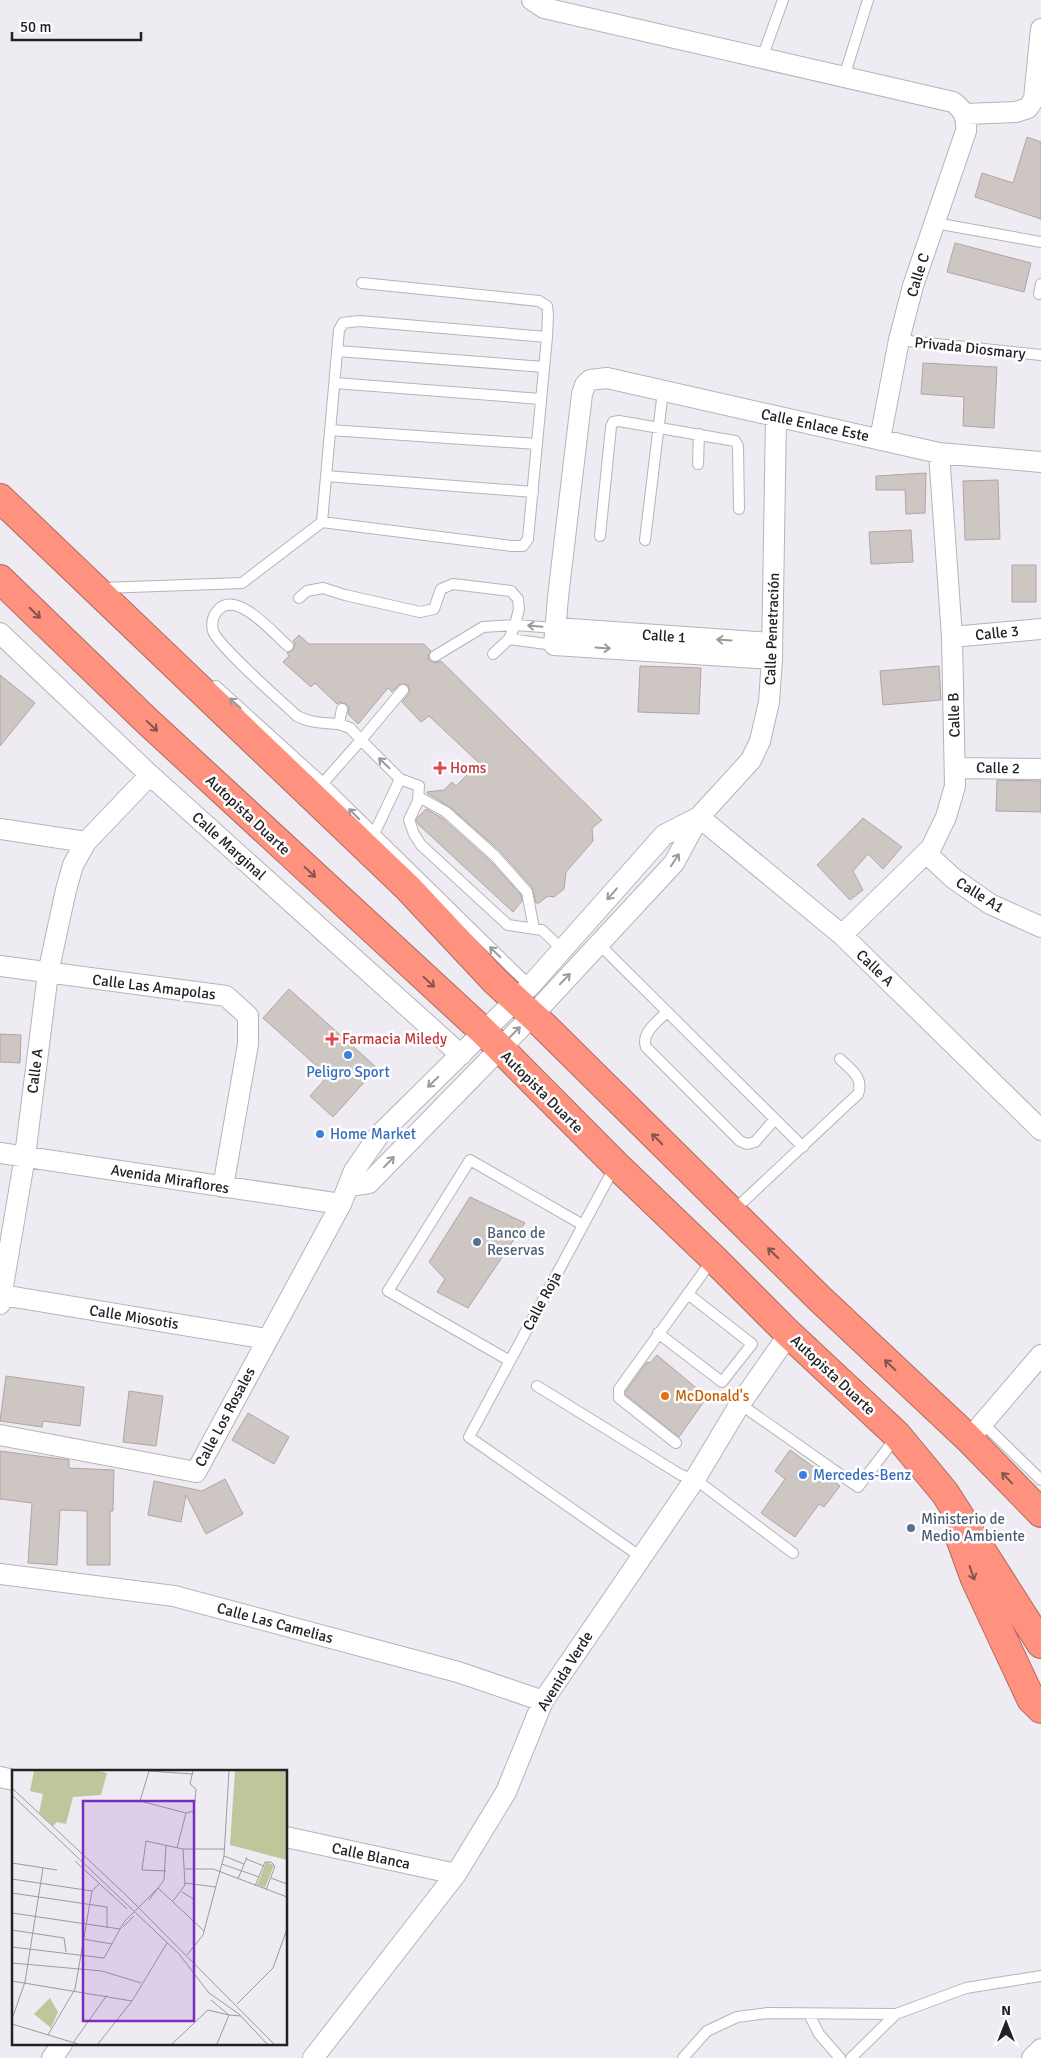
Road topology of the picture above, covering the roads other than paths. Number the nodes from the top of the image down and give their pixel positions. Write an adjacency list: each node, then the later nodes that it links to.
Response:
1 (532, 0): 5 (street)
2 (783, 0): 5 (lane)
3 (868, 0): 7 (lane)
4 (1041, 29): 6 (street)
5 (762, 58): 7 (street)
6 (1039, 73): 8 (street)
7 (844, 77): 8 (street)
8 (965, 114): 9 (street, Calle C)
9 (934, 223): 10 (lane); 13 (street, Calle C)
10 (1041, 242)
11 (362, 283): 12 (lane)
12 (547, 337): 14 (lane); 16 (lane)
13 (899, 340): 15 (lane, Privada Diosmary); 24 (street, Calle C)
14 (338, 351): 16 (lane); 17 (lane)
15 (1041, 355)
16 (544, 367): 19 (lane)
17 (335, 383): 19 (lane); 22 (lane)
18 (663, 391): 20 (street, Calle Enlace Este); 21 (lane); 42 (street, Calle Enlace Este)
19 (541, 399): 25 (lane)
20 (776, 417): 24 (street, Calle Enlace Este); 46 (street, Calle Penetración)
21 (659, 426): 23 (lane); 34 (lane); 35 (lane)
22 (330, 430): 25 (lane); 29 (lane)
23 (699, 434): 28 (lane); 32 (lane)
24 (880, 439): 26 (street, Calle Enlace Este)
25 (537, 444): 30 (lane)
26 (939, 453): 27 (street, Calle Enlace Este); 43 (street, Calle B)
27 (1041, 462)
28 (698, 464)
29 (326, 476): 30 (lane); 33 (lane)
30 (533, 492): 33 (lane)
31 (0, 498): 37 (highway)
32 (739, 509)
33 (322, 522): 37 (lane)
34 (600, 536)
35 (645, 540)
36 (0, 579): 74 (highway, Autopista Duarte, one-way to 74)
37 (96, 588): 72 (highway)
38 (299, 598): 39 (lane)
39 (515, 625): 42 (lane, one-way to 39); 44 (lane); 48 (lane)
40 (1041, 629): 43 (street, Calle 3)
41 (0, 634): 56 (street, Calle Marginal)
42 (555, 636): 44 (lane); 46 (street, Calle 1)
43 (952, 637): 54 (street, Calle B)
44 (509, 639): 47 (lane)
45 (288, 646): 52 (lane)
46 (772, 651): 60 (street, Calle Penetración)
47 (493, 654)
48 (436, 656)
49 (207, 678): 58 (lane, one-way to 49)
50 (403, 690): 53 (lane)
51 (342, 709): 52 (lane)
52 (339, 724): 53 (lane)
53 (361, 740): 57 (lane, one-way to 53); 58 (lane)
54 (956, 768): 55 (street, Calle 2); 64 (street, Calle B)
55 (1041, 769)
56 (150, 776): 63 (street, Calle A); 75 (street, Calle Marginal)
57 (400, 779): 59 (lane); 62 (lane)
58 (323, 783): 62 (lane, one-way to 58)
59 (419, 797): 66 (lane); 66 (lane)
60 (700, 817): 67 (street, Calle A); 68 (street, Calle Penetración, one-way to 60); 69 (street, Calle Penetración, one-way to 69)
61 (0, 829): 63 (street)
62 (374, 834): 72 (lane, one-way to 62)
63 (86, 842): 71 (street, Calle A)
64 (926, 853): 65 (street, Calle A1); 67 (street, Calle B)
65 (1041, 927)
66 (534, 929): 69 (lane)
67 (842, 935): 78 (street, Calle A)
68 (599, 944): 72 (street, Calle Penetración, one-way to 68); 73 (lane)
69 (562, 948): 72 (street, Calle Penetración)
70 (0, 966): 71 (street, Calle Las Amapolas)
71 (48, 973): 81 (street, Calle A); 84 (street, Calle Las Amapolas)
72 (526, 1001): 74 (street); 86 (highway, one-way to 72)
73 (666, 1013): 77 (lane); 77 (lane)
74 (491, 1040): 75 (street, Calle Los Rosales); 82 (highway, Autopista Duarte); 83 (street, one-way to 74)
75 (461, 1055): 83 (street, Calle Los Rosales, one-way to 83)
76 (840, 1059): 79 (lane)
77 (775, 1119): 79 (lane)
78 (1041, 1130)
79 (803, 1147): 86 (lane)
80 (0, 1152): 81 (street, Avenida Miraflores)
81 (25, 1156): 84 (street, Avenida Miraflores); 90 (street, Calle A)
82 (616, 1166): 87 (lane, Calle Roja); 88 (highway, Autopista Duarte)
83 (349, 1186): 85 (street, Calle Los Rosales)
84 (223, 1187): 85 (street, Avenida Miraflores)
85 (341, 1204): 93 (street, Calle Los Rosales)
86 (731, 1212): 98 (highway, one-way to 86)
87 (584, 1225): 95 (lane, Calle Roja); 95 (lane)
88 (713, 1258): 89 (lane); 92 (highway, Autopista Duarte)
89 (688, 1294): 91 (lane); 91 (lane)
90 (1, 1300): 93 (street, Calle Miosotis)
91 (658, 1333): 101 (lane)
92 (789, 1334): 97 (street, Avenida Verde); 100 (highway, Autopista Duarte)
93 (267, 1338): 99 (street, Calle Los Rosales)
94 (1041, 1355): 98 (street)
95 (510, 1361): 107 (lane, Calle Roja)
96 (537, 1386): 102 (lane)
97 (740, 1404): 100 (lane); 102 (street, Avenida Verde)
98 (976, 1431): 103 (lane); 105 (highway, one-way to 98)
99 (0, 1435)
100 (898, 1436): 104 (highway, Autopista Duarte)
101 (676, 1443)
102 (695, 1478): 106 (lane); 107 (street, Avenida Verde)
103 (1041, 1480)
104 (945, 1493): 109 (highway, Autopista Duarte); 111 (highway, one-way to 111)
105 (1041, 1513)
106 (793, 1553)
107 (641, 1557): 110 (street, Avenida Verde)
108 (0, 1574): 110 (street, Calle Las Camelias)
109 (1041, 1644)
110 (543, 1702): 113 (street, Avenida Verde)
111 (1041, 1709)
112 (288, 1837): 113 (street, Calle Blanca)
113 (456, 1874): 120 (street, Avenida Verde)
114 (1041, 1976): 116 (lane)
115 (809, 2014): 116 (lane); 121 (lane); 122 (lane)
116 (896, 2014): 123 (lane)
117 (61, 2046): 119 (street)
118 (1041, 2049): 124 (street)
119 (52, 2058)
120 (313, 2058)
121 (682, 2058)
122 (840, 2058)
123 (851, 2058)
124 (1032, 2058)

